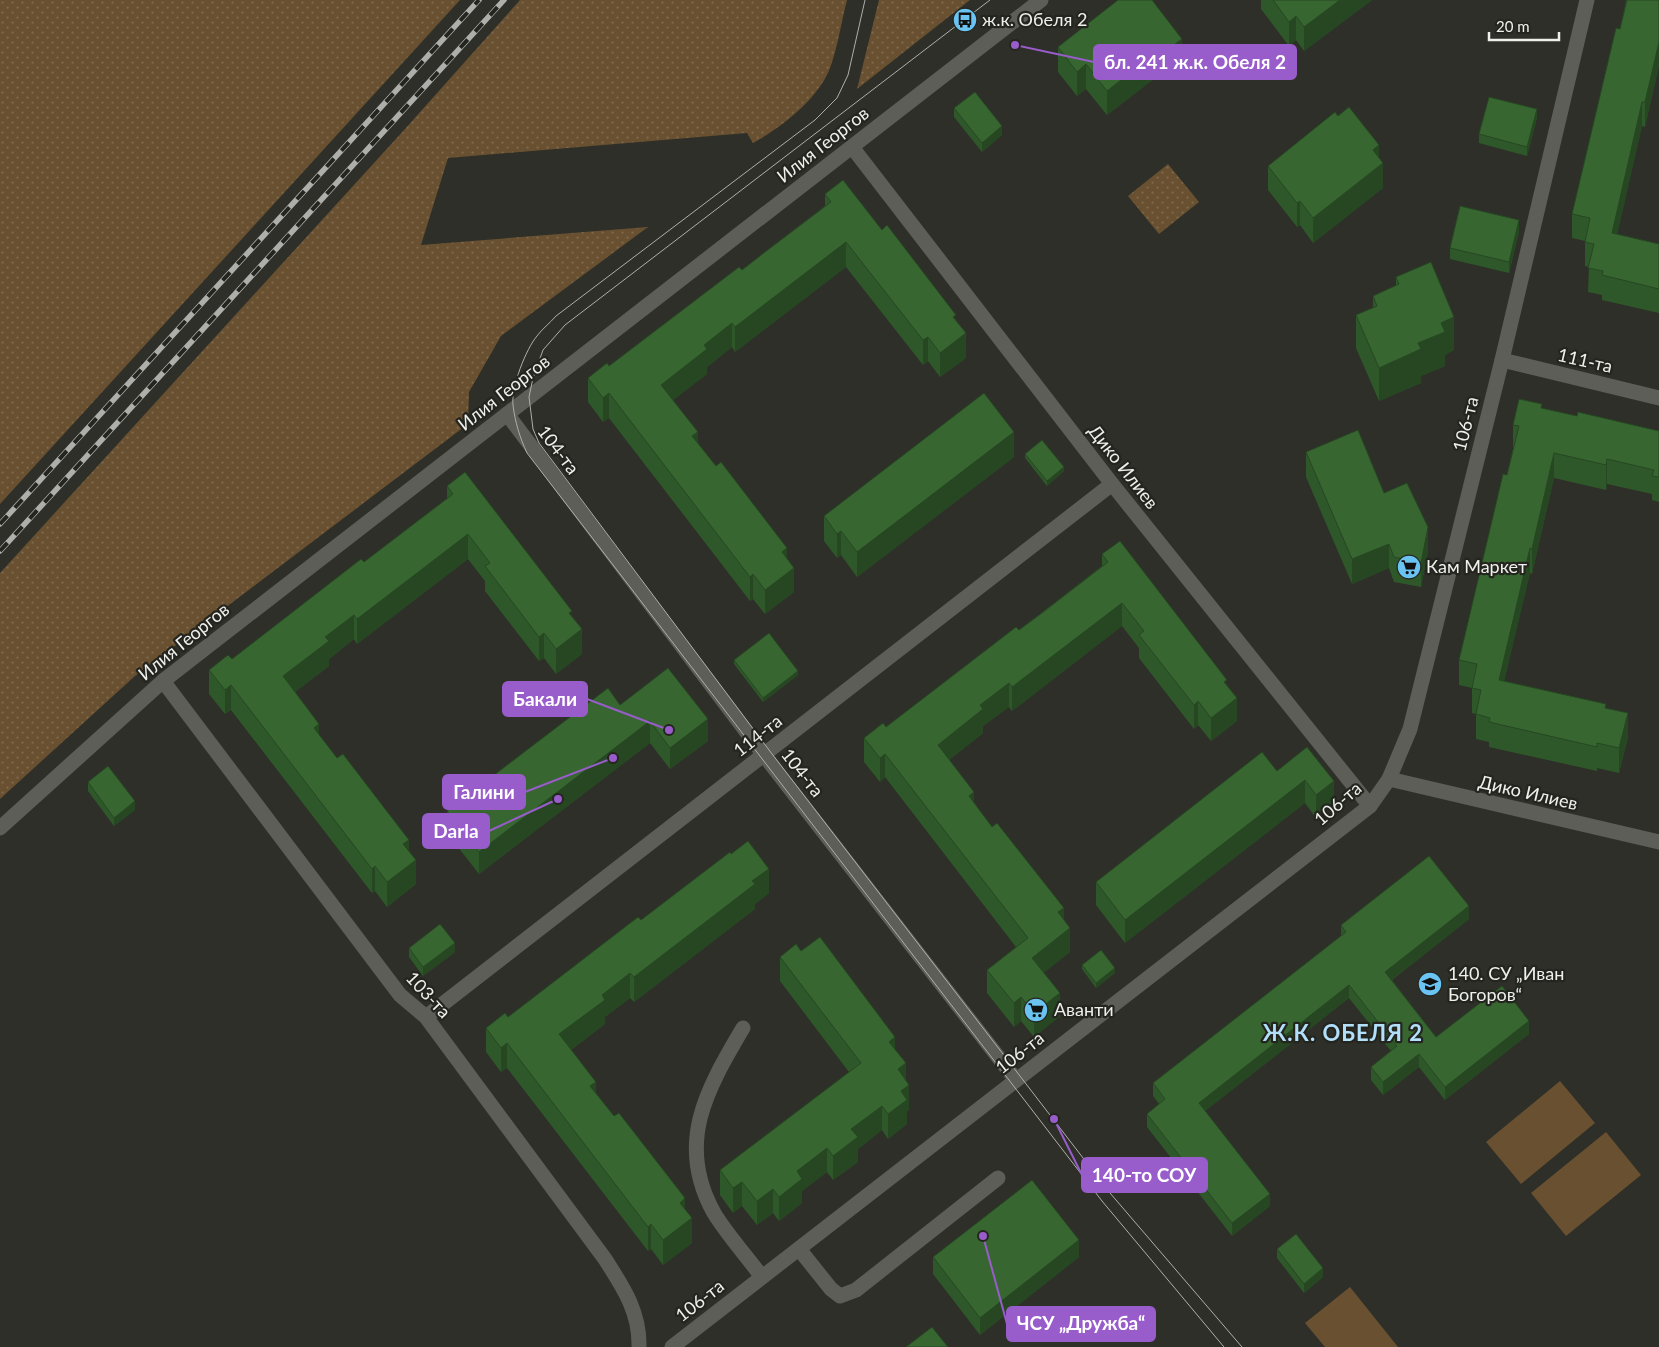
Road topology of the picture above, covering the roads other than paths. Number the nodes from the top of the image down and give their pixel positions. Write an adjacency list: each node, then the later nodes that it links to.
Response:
1 (1040, 0): 3 (street, Илия Георгов)
2 (1587, 0): 4 (street, 106-та)
3 (852, 147): 6 (street, Илия Георгов); 7 (street, Дико Илиев)
4 (1502, 360): 5 (street, 111-та); 10 (street, 106-та)
5 (1659, 398)
6 (507, 414): 8 (street, Илия Георгов); 9 (street, 104-та)
7 (1112, 484): 9 (street, 114-та); 11 (street, Дико Илиев)
8 (163, 681): 12 (street, Илия Георгов); 14 (street, 103-та)
9 (764, 754): 14 (street, 114-та); 16 (street, 104-та)
10 (1389, 779): 11 (street, 106-та); 13 (street, Дико Илиев)
11 (1370, 806): 16 (street, 106-та)
12 (0, 828)
13 (1659, 842)
14 (426, 1017): 20 (street, 103-та)
15 (743, 1028): 19 (street)
16 (1016, 1080): 18 (street, 106-та)
17 (998, 1178): 18 (street)
18 (799, 1249): 19 (street, 106-та)
19 (762, 1277): 21 (street, 106-та)
20 (639, 1347)
21 (672, 1347)

